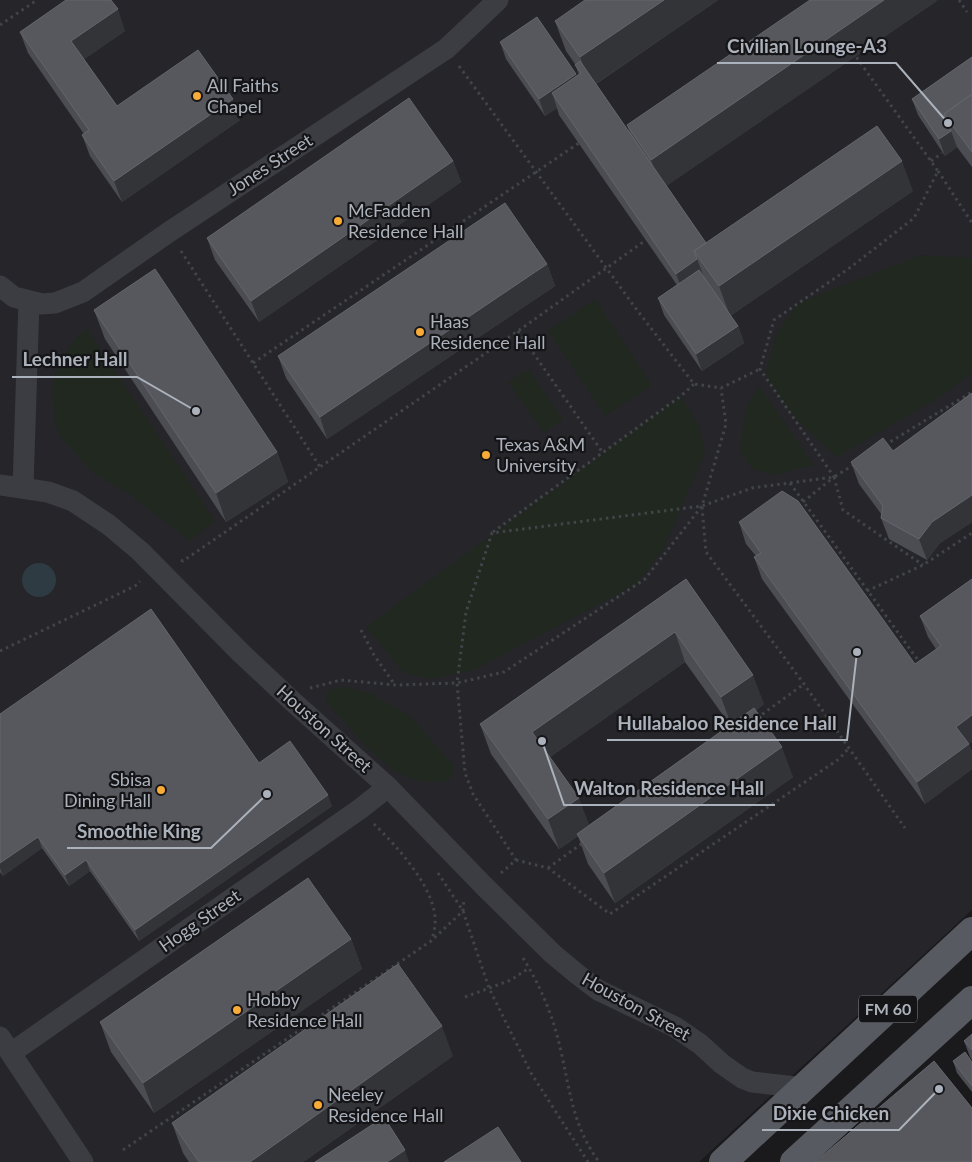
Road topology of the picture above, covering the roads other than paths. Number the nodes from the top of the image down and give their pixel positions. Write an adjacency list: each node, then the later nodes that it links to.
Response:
1 (498, 0): 3 (street, Jones Street)
2 (0, 286): 3 (street)
3 (29, 301): 5 (street)
4 (0, 485): 5 (street, Houston Street)
5 (23, 487): 6 (street, Houston Street)
6 (388, 787): 9 (street, Hogg Street); 10 (street, Houston Street)
7 (972, 931): 10 (main road, FM 60)
8 (972, 1000): 13 (main road, FM 60)
9 (6, 1045): 11 (street)
10 (804, 1088): 12 (main road, FM 60)
11 (84, 1162)
12 (723, 1162)
13 (794, 1162)

